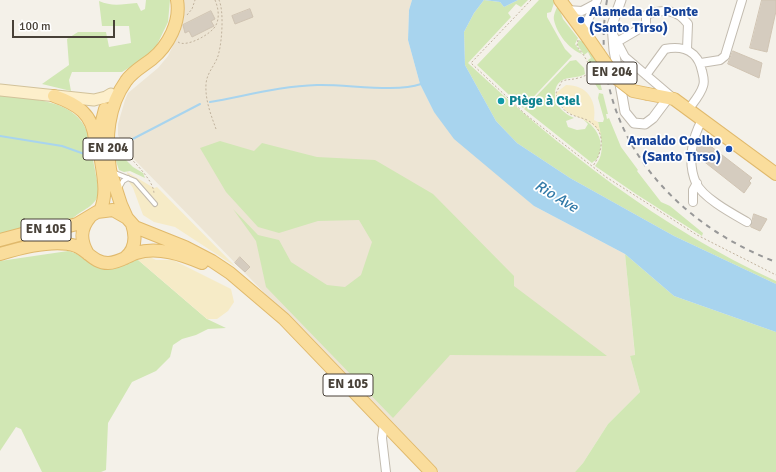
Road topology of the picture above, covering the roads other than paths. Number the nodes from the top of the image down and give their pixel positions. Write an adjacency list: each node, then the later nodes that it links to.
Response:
1 (177, 0): 14 (main road, EN 204)
2 (621, 0): 6 (street)
3 (742, 0): 12 (street)
4 (596, 2): 5 (street); 7 (street)
5 (563, 4): 7 (main road, EN 204)
6 (613, 32): 8 (street); 10 (street)
7 (583, 38): 18 (main road, EN 204, bridge)
8 (617, 42): 9 (street); 11 (street)
9 (687, 49): 12 (street); 13 (street)
10 (615, 56): 11 (street); 24 (street)
11 (625, 57): 13 (street)
12 (700, 63): 22 (street)
13 (646, 75): 15 (street)
14 (126, 80): 17 (main road, EN 204); 26 (main road, EN 204)
15 (654, 81): 18 (street); 20 (street)
16 (0, 90): 19 (main road)
17 (112, 94): 21 (main road); 23 (main road, EN 204)
18 (648, 94): 20 (main road, EN 204); 24 (street)
19 (54, 96): 21 (main road); 26 (main road)
20 (671, 98): 22 (main road, EN 204); 24 (street)
21 (83, 99): 23 (main road)
22 (688, 110): 25 (main road, EN 204)
23 (104, 113): 26 (main road, EN 204)
24 (656, 113)
25 (702, 120): 27 (main road, EN 204); 29 (street)
26 (106, 170): 28 (lane); 30 (main road, EN 204); 33 (main road, EN 204)
27 (776, 174)
28 (128, 178): 30 (lane); 32 (lane)
29 (696, 183): 31 (street); 35 (street)
30 (118, 197): 34 (main road, EN 204)
31 (693, 202)
32 (155, 204)
33 (95, 214): 34 (main road, EN 105); 36 (main road, EN 105); 38 (main road, EN 105)
34 (130, 221): 39 (main road); 40 (main road, EN 105)
35 (748, 222)
36 (0, 240)
37 (0, 254): 38 (main road, EN 105)
38 (88, 254): 39 (main road, EN 105)
39 (120, 261): 40 (main road, EN 105)
40 (263, 300): 41 (main road, EN 105)
41 (384, 423): 42 (street); 43 (main road, EN 105)
42 (386, 472)
43 (431, 472)

